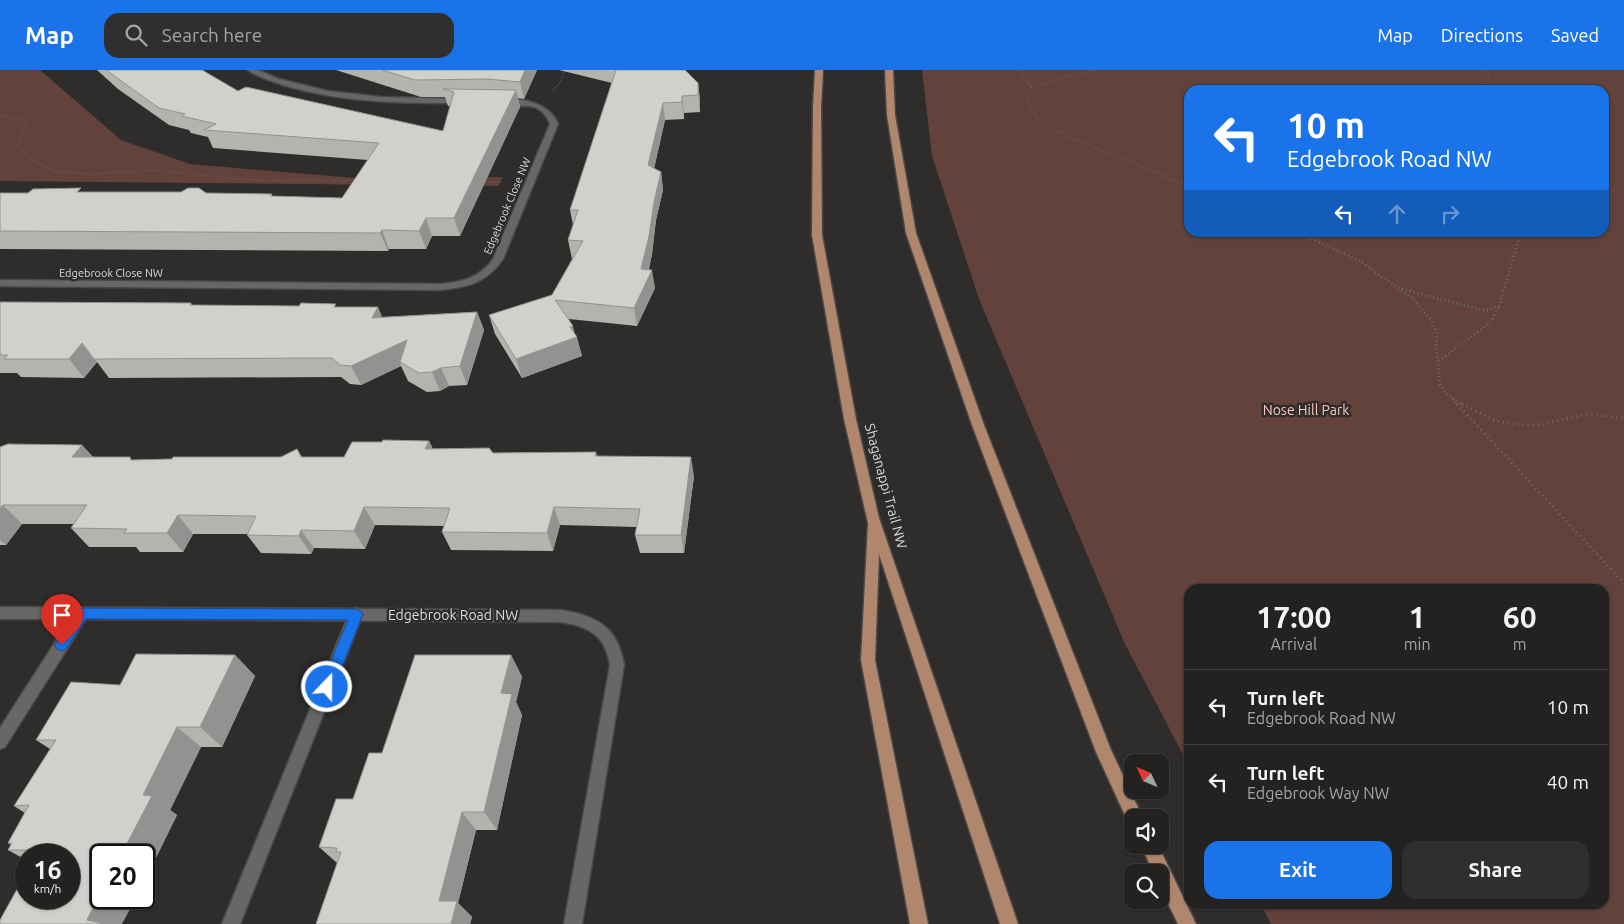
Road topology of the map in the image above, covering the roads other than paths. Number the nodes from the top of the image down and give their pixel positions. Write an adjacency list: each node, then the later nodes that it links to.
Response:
1 (252, 70): 4 (street)
2 (819, 70): 7 (main road, Shaganappi Trail NW)
3 (889, 70): 12 (main road)
4 (476, 101)
5 (496, 102): 6 (street, Edgebrook Close NW)
6 (0, 284)
7 (873, 518): 16 (main road); 17 (main road, Shaganappi Trail NW)
8 (0, 613): 9 (street, Edgebrook Road NW)
9 (82, 613): 10 (street, Edgebrook Road NW); 11 (street)
10 (356, 614): 14 (street); 15 (street, Edgebrook Road NW)
11 (0, 742)
12 (1131, 809)
13 (1152, 854): 18 (main road)
14 (231, 924)
15 (573, 924)
16 (919, 924)
17 (1010, 924)
18 (1187, 924)

